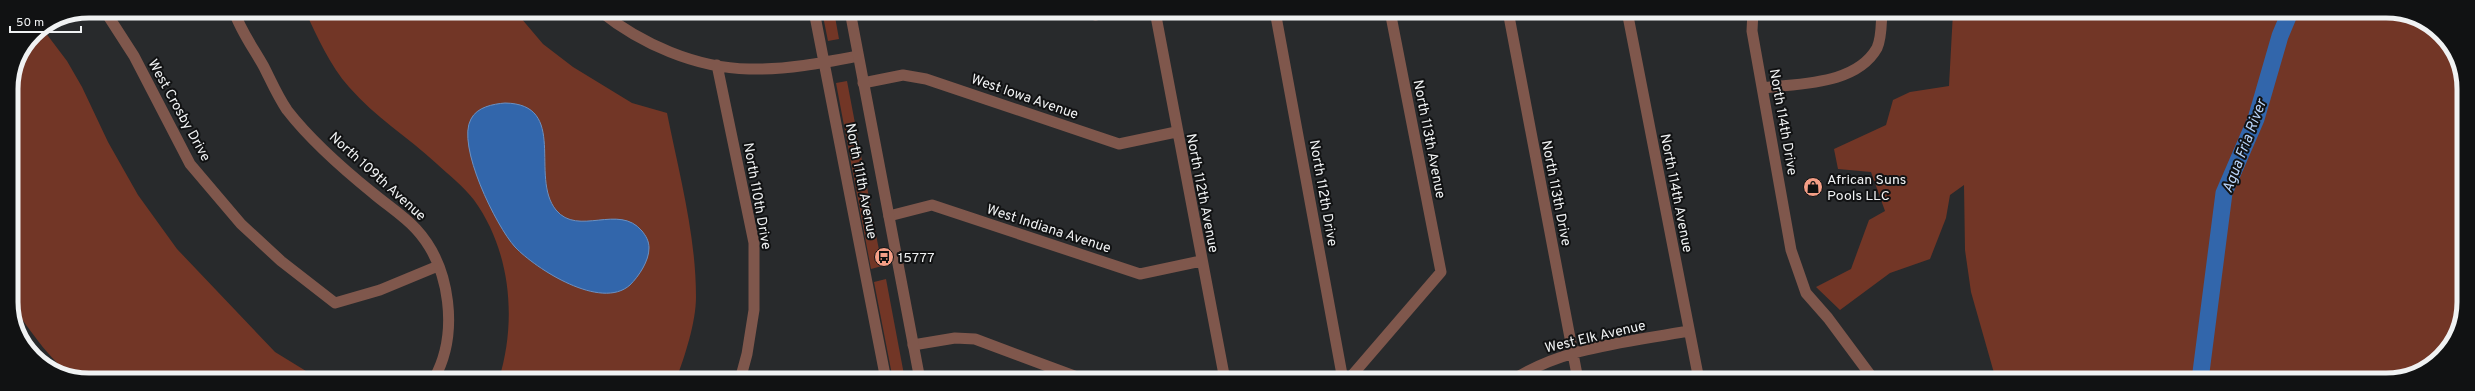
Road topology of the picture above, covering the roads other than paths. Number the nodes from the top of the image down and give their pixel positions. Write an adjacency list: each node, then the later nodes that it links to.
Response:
1 (110, 18): 21 (street, West Crosby Drive)
2 (238, 18): 21 (street, North 109th Avenue)
3 (609, 18): 15 (street)
4 (815, 18): 14 (street, North 111th Avenue)
5 (851, 18): 13 (street, North 111th Avenue)
6 (1155, 18): 18 (street, North 112th Avenue)
7 (1276, 18): 31 (street, North 112th Drive)
8 (1391, 18): 32 (street, North 113th Avenue)
9 (1509, 18): 24 (street, North 113th Drive)
10 (1628, 18): 22 (street, North 114th Avenue)
11 (1753, 18): 17 (street, North 114th Drive)
12 (1881, 18): 17 (street)
13 (858, 56): 14 (street); 16 (street, North 111th Avenue)
14 (824, 62): 15 (street); 27 (street, North 111th Avenue)
15 (717, 65): 26 (street, North 110th Drive)
16 (863, 82): 18 (street, West Iowa Avenue); 19 (street, North 111th Avenue)
17 (1763, 88): 36 (street, North 114th Drive)
18 (1176, 132): 20 (street, North 112th Avenue)
19 (889, 216): 20 (street, West Indiana Avenue); 23 (street, North 111th Avenue)
20 (1201, 261): 30 (street, North 112th Avenue)
21 (438, 266): 25 (street, North 109th Avenue)
22 (1688, 331): 24 (street, West Elk Avenue); 35 (street, North 114th Avenue)
23 (913, 345): 28 (street, North 111th Avenue); 29 (street)
24 (1572, 354): 33 (street, West Elk Avenue); 34 (street, North 113th Drive)
25 (438, 373)
26 (742, 373)
27 (885, 373)
28 (919, 373)
29 (1066, 373)
30 (1224, 373)
31 (1342, 373)
32 (1354, 373)
33 (1524, 373)
34 (1576, 373)
35 (1697, 373)
36 (1869, 373)

